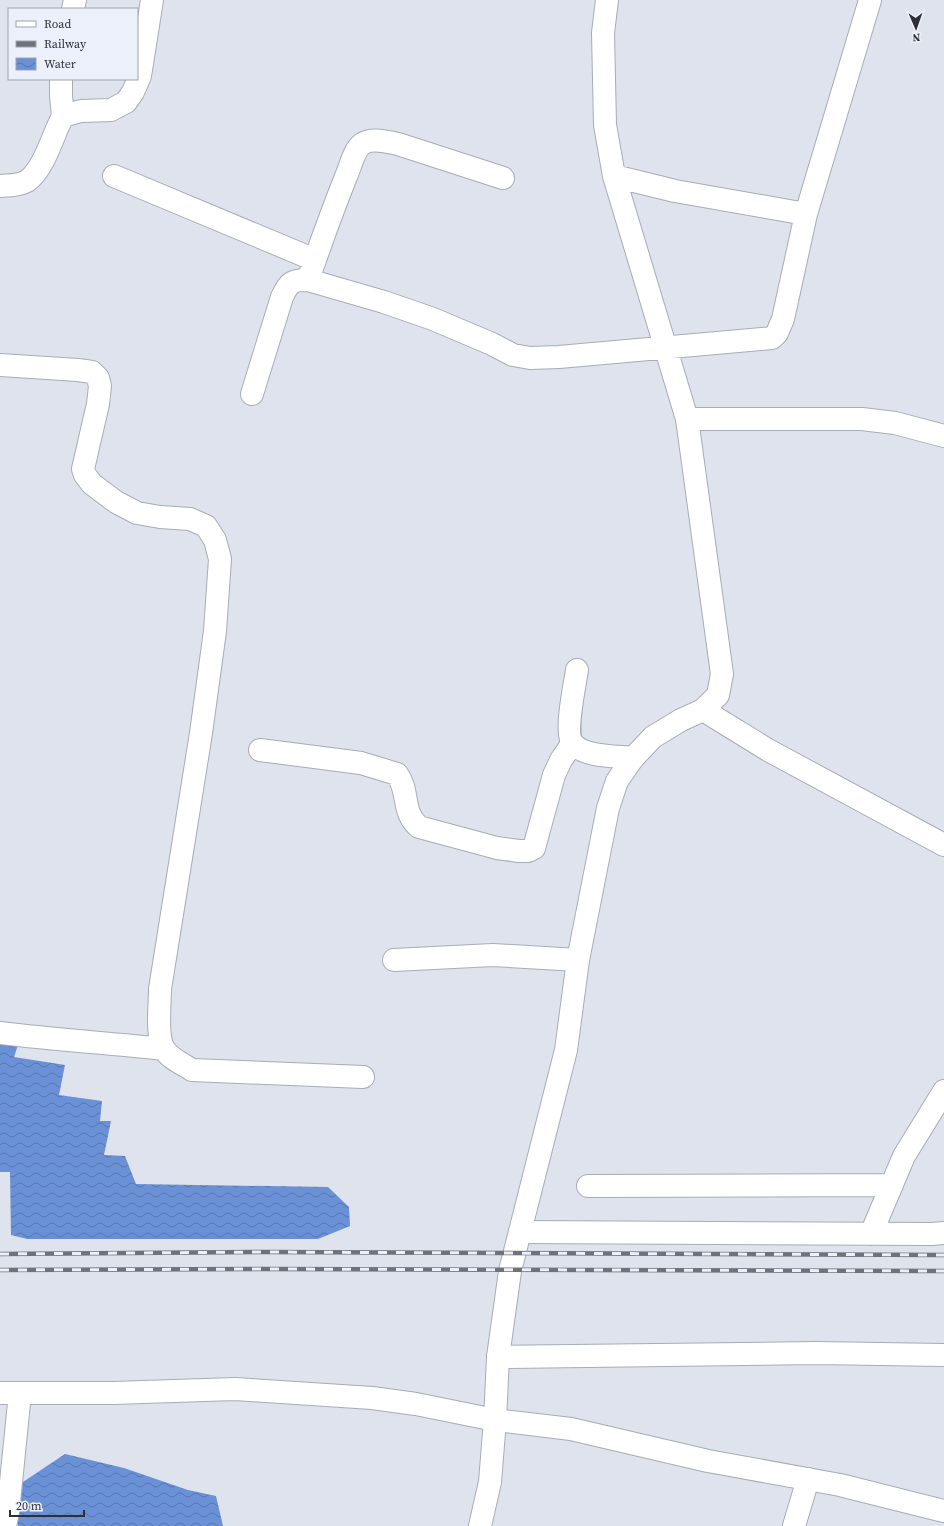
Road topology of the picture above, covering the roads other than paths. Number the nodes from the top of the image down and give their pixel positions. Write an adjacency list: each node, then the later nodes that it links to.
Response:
1 (152, 0): 5 (street)
2 (608, 0): 7 (street)
3 (870, 0): 10 (street)
4 (61, 80): 5 (street)
5 (64, 116): 9 (street)
6 (114, 176): 11 (street)
7 (614, 176): 10 (street); 13 (street)
8 (504, 178): 11 (street)
9 (3, 184)
10 (806, 214): 13 (street)
11 (315, 260): 12 (street)
12 (308, 280): 13 (street); 15 (street)
13 (666, 348): 16 (street)
14 (0, 365): 27 (street)
15 (252, 394)
16 (687, 419): 17 (street); 19 (street)
17 (944, 436)
18 (577, 670): 20 (street)
19 (702, 710): 22 (street); 23 (street)
20 (572, 744): 21 (street); 22 (street)
21 (260, 750)
22 (633, 758): 25 (street)
23 (944, 845)
24 (394, 960): 25 (street)
25 (578, 960): 32 (street)
26 (0, 1033): 27 (street)
27 (164, 1049): 28 (street)
28 (363, 1077)
29 (944, 1091): 30 (street)
30 (892, 1185): 31 (street); 34 (street)
31 (588, 1186)
32 (520, 1232): 34 (street); 36 (street)
33 (944, 1233): 34 (street)
34 (871, 1234)
35 (944, 1355): 36 (street)
36 (498, 1357): 38 (street)
37 (10, 1393): 38 (street); 41 (street)
38 (495, 1420): 39 (street); 42 (street)
39 (808, 1479): 40 (street); 43 (street)
40 (944, 1511)
41 (5, 1526)
42 (480, 1526)
43 (794, 1526)

